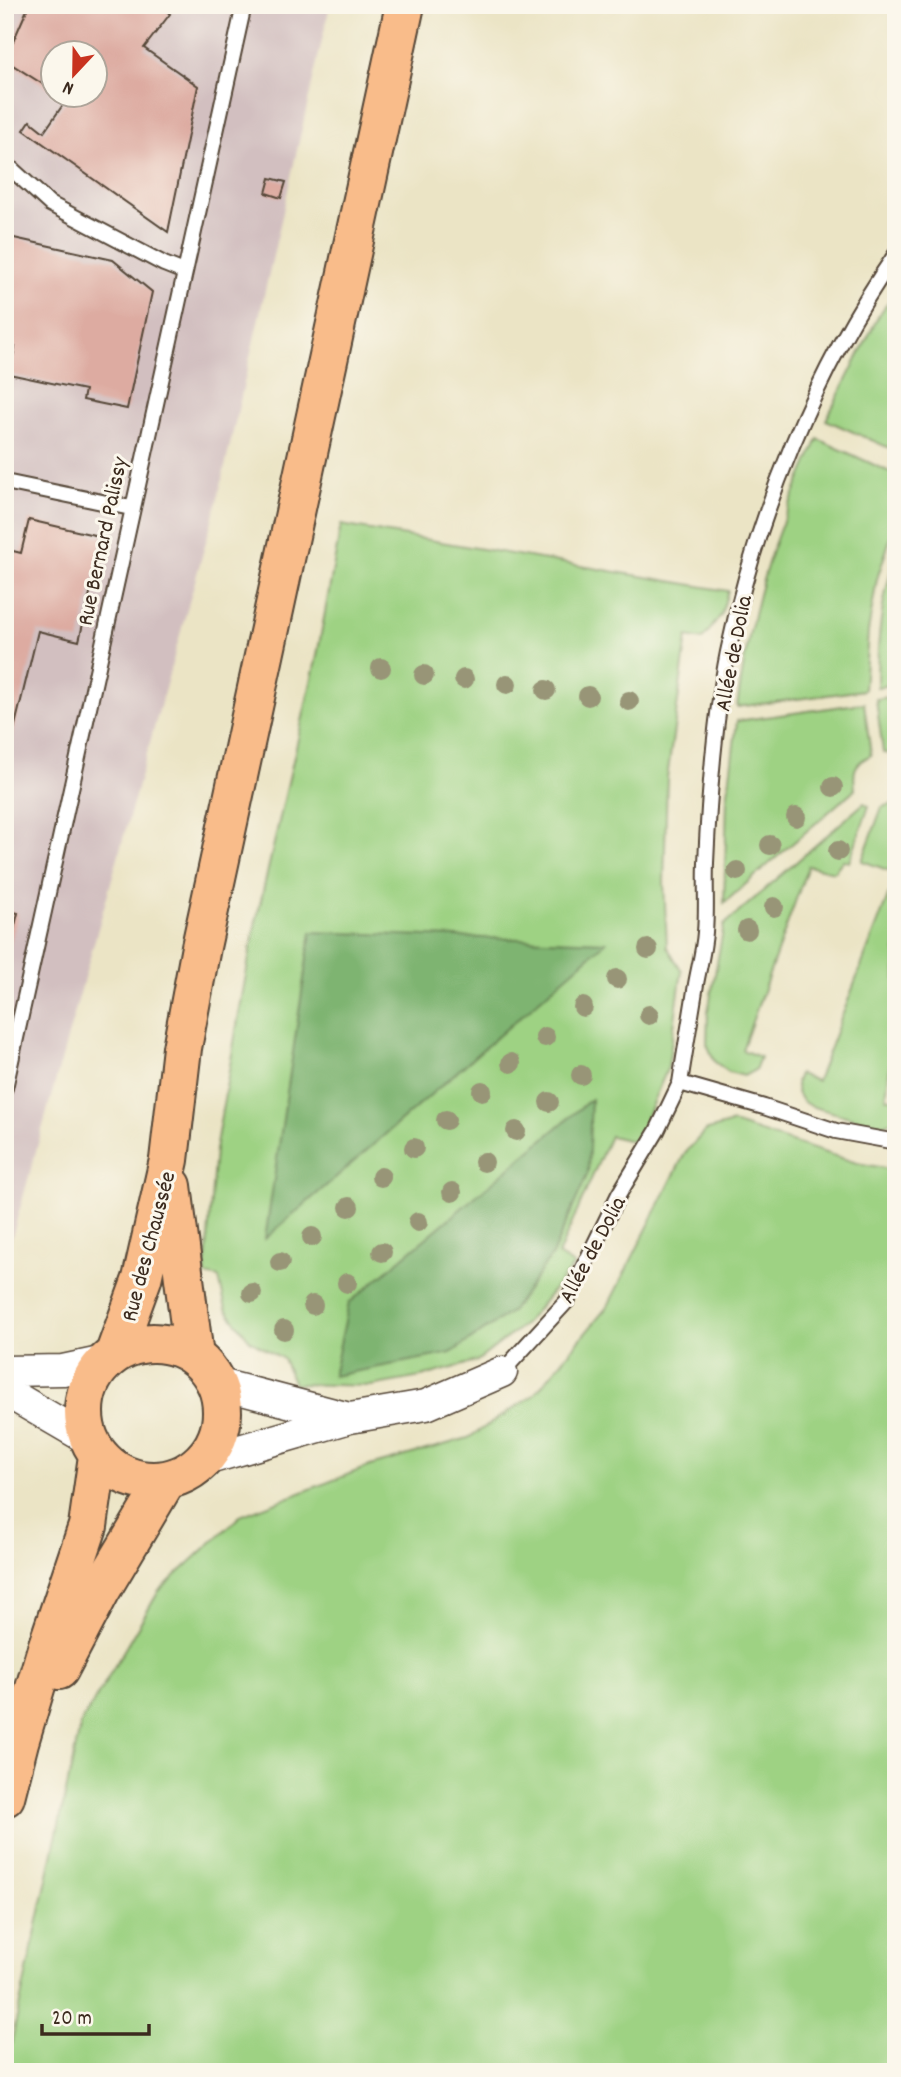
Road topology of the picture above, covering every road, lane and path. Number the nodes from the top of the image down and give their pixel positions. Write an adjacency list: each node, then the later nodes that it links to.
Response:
1 (244, 5): 5 (lane, Rue Bernard Palissy)
2 (405, 5): 11 (main road)
3 (5, 163): 5 (lane)
4 (896, 254): 8 (lane, Allée de Dolia)
5 (184, 272): 7 (lane, Rue Bernard Palissy)
6 (5, 482): 7 (lane)
7 (131, 508): 9 (lane, Rue Bernard Palissy)
8 (680, 1083): 10 (lane); 15 (lane, Allée de Dolia)
9 (5, 1088)
10 (896, 1142)
11 (169, 1160): 12 (main road, Rue des Chaussée); 13 (main road, Rue des Chaussée)
12 (110, 1357): 13 (main road); 14 (street); 18 (main road)
13 (205, 1370): 17 (street, Allée de Dolia); 19 (main road)
14 (5, 1371)
15 (502, 1371): 17 (street, Allée de Dolia)
16 (5, 1391): 18 (street)
17 (349, 1418): 19 (street, Allée de Dolia)
18 (94, 1448): 20 (main road); 21 (main road)
19 (202, 1461): 20 (main road)
20 (166, 1481): 21 (main road)
21 (19, 1742): 22 (main road)
22 (5, 1797)

